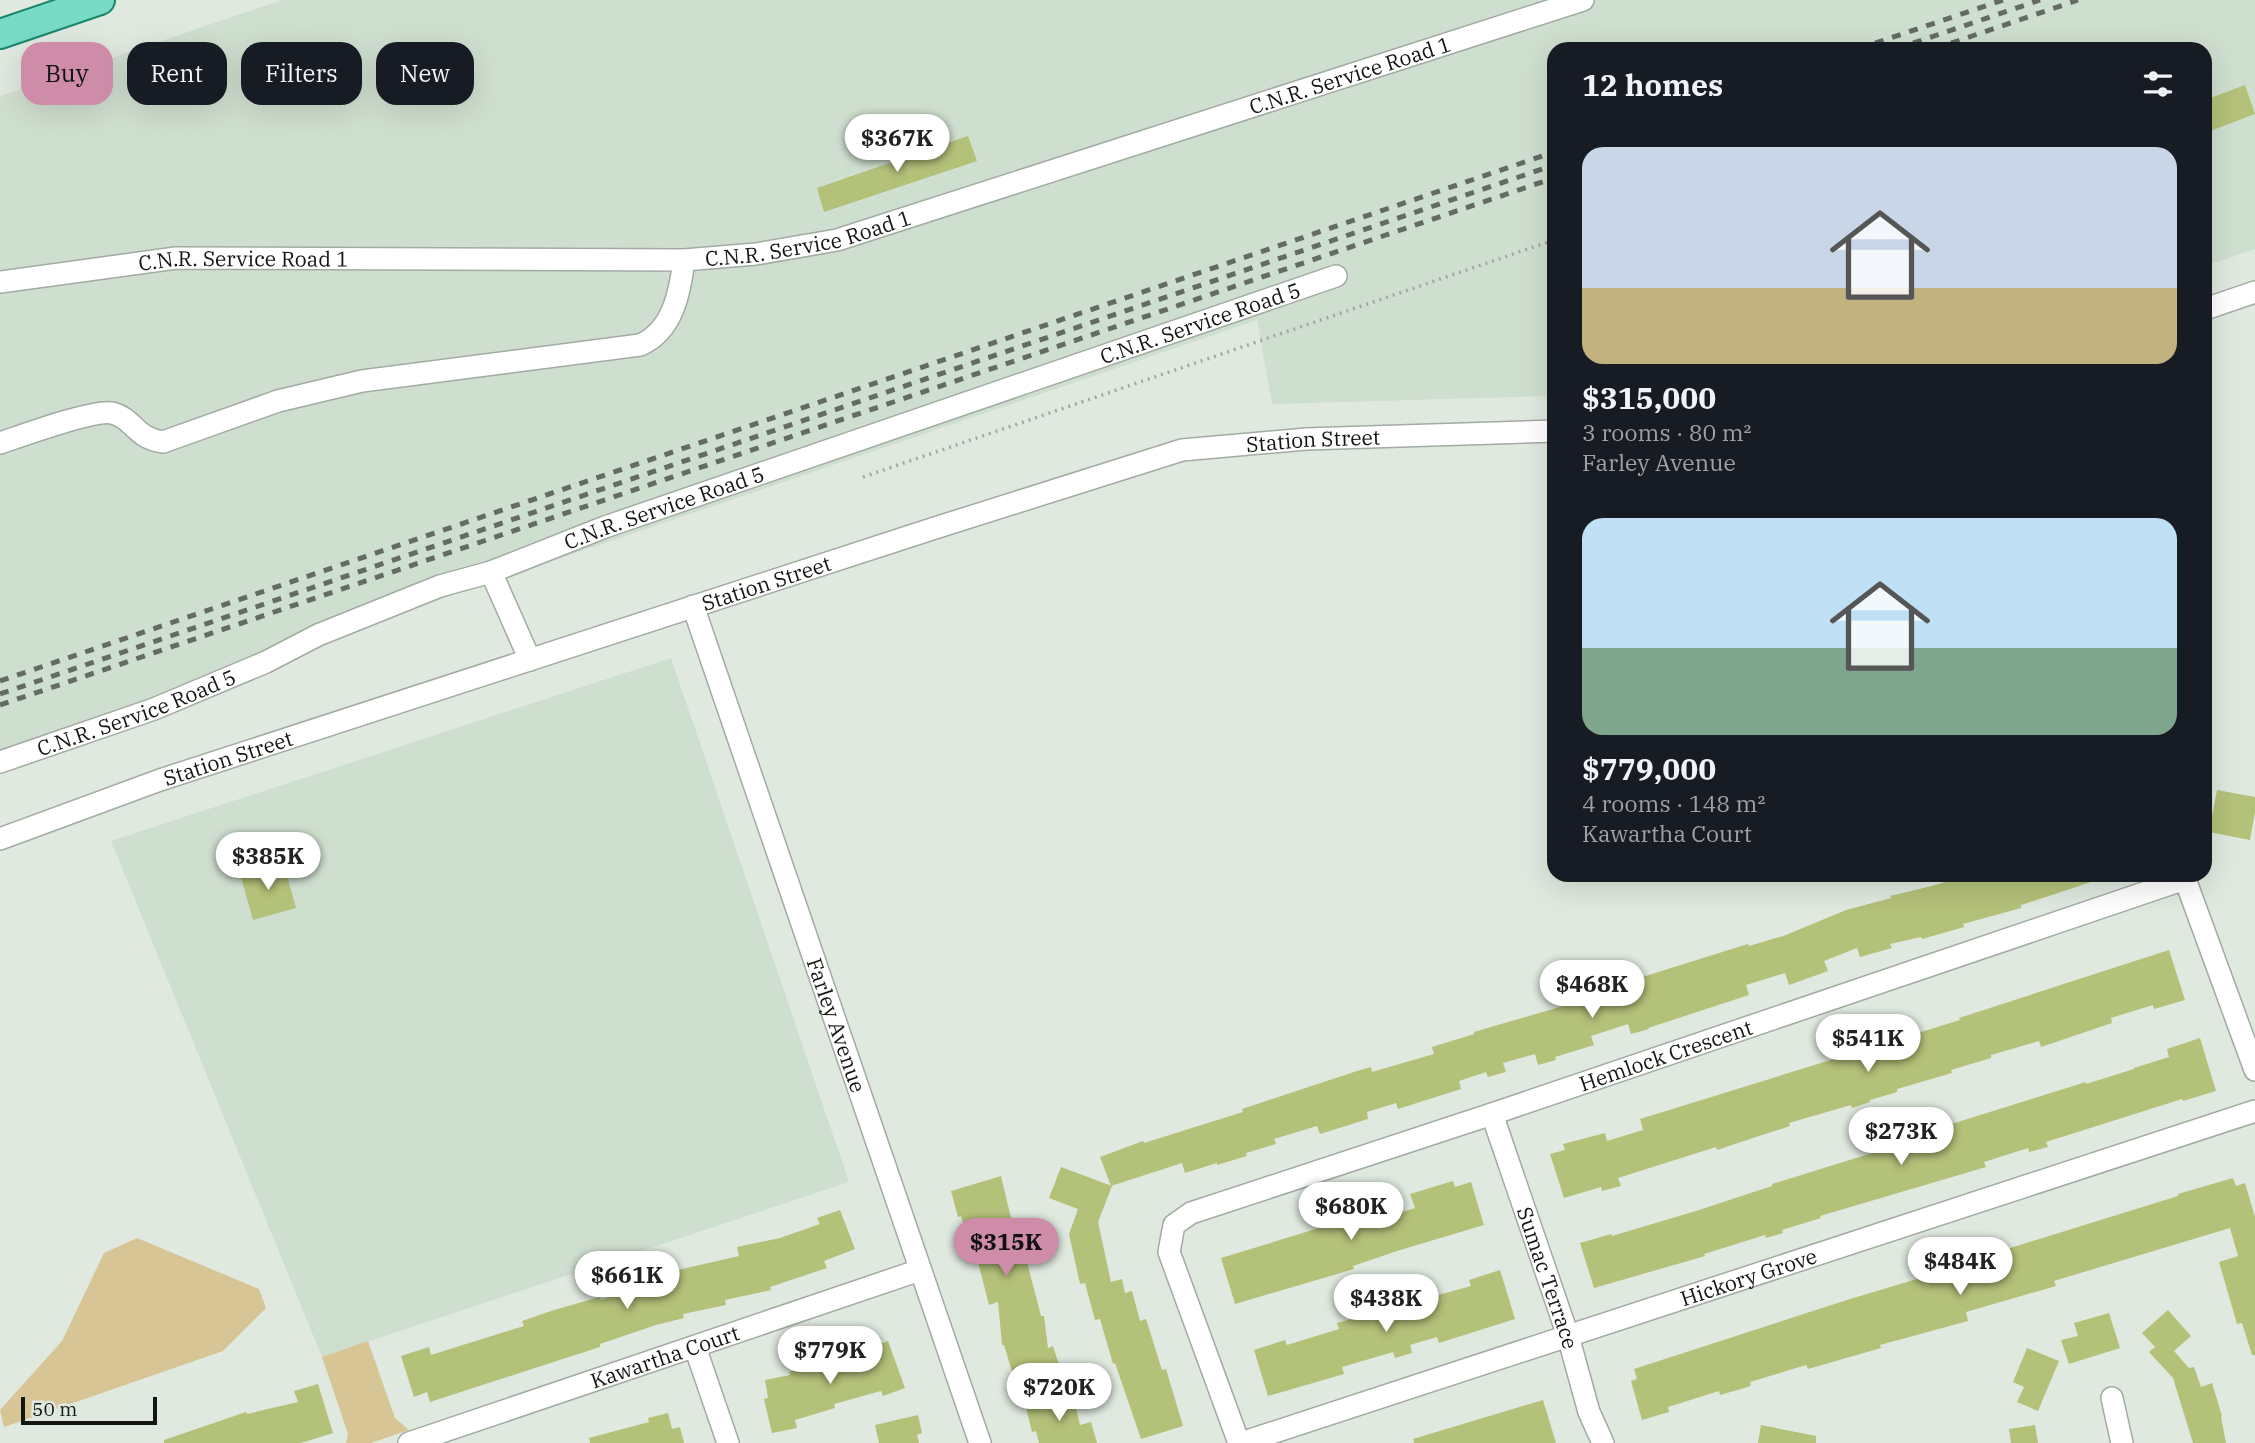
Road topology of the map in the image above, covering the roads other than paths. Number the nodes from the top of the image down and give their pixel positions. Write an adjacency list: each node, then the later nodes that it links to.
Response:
1 (100, 0): 3 (main road)
2 (1583, 0): 4 (street, C.N.R. Service Road 1)
3 (0, 34)
4 (684, 260): 6 (street, C.N.R. Service Road 1); 10 (street)
5 (1336, 276): 11 (street, C.N.R. Service Road 5)
6 (0, 282)
7 (2255, 292): 8 (street)
8 (2212, 307)
9 (1547, 432): 12 (street, Station Street)
10 (0, 443)
11 (491, 572): 13 (street); 14 (street, C.N.R. Service Road 5)
12 (693, 607): 13 (street, Station Street); 21 (street, Farley Avenue)
13 (530, 660): 15 (street, Station Street)
14 (0, 762)
15 (0, 839)
16 (2176, 882): 20 (street, Hemlock Crescent)
17 (2186, 882): 18 (street, Hemlock Crescent)
18 (2255, 1070)
19 (2255, 1111): 22 (street, Hickory Grove)
20 (1492, 1114): 22 (street, Sumac Terrace); 28 (street, Hemlock Crescent)
21 (920, 1270): 23 (street, Kawartha Court); 27 (street, Farley Avenue)
22 (1568, 1336): 28 (street, Hickory Grove); 29 (street, Sumac Terrace)
23 (695, 1347): 25 (street, Kawartha Court); 26 (street)
24 (2112, 1398): 30 (street)
25 (409, 1443)
26 (728, 1443)
27 (980, 1443)
28 (1240, 1443)
29 (1603, 1443)
30 (2122, 1443)

